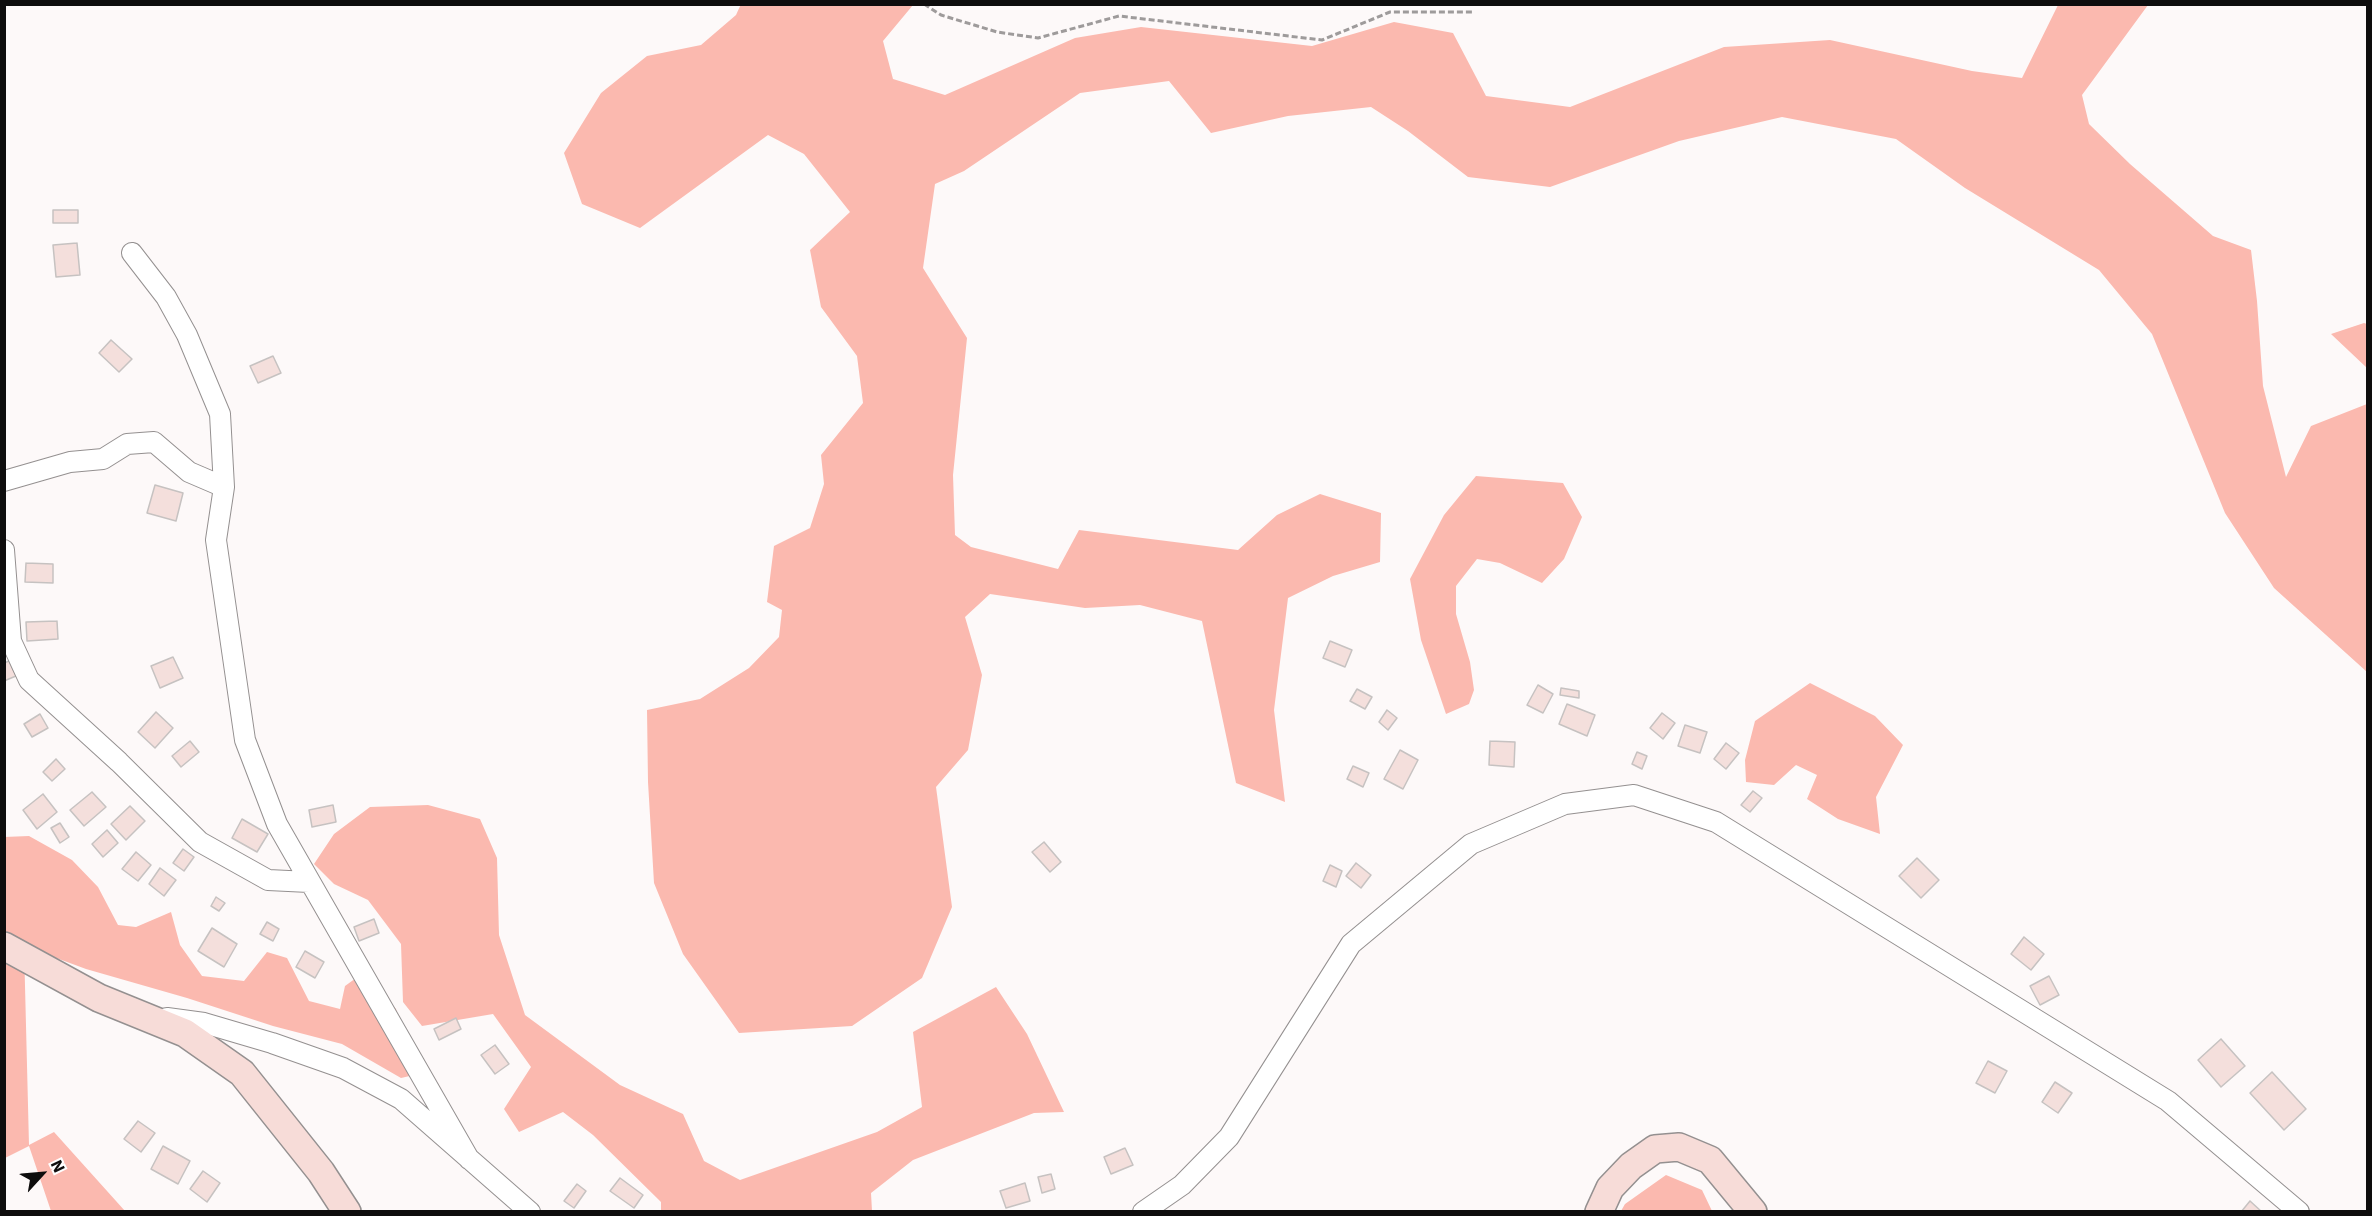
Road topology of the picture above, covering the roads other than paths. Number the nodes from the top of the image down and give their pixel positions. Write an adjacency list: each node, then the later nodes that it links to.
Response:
1 (132, 253): 3 (street)
2 (4, 481): 3 (street)
3 (225, 487): 5 (street)
4 (4, 550): 5 (street)
5 (309, 882): 8 (street)
6 (4, 946): 7 (street)
7 (141, 1015): 8 (street); 9 (street)
8 (469, 1159): 10 (street)
9 (347, 1212)
10 (530, 1212)
11 (1143, 1212): 14 (street)
12 (1599, 1212): 13 (street)
13 (1753, 1212)
14 (2299, 1212)

